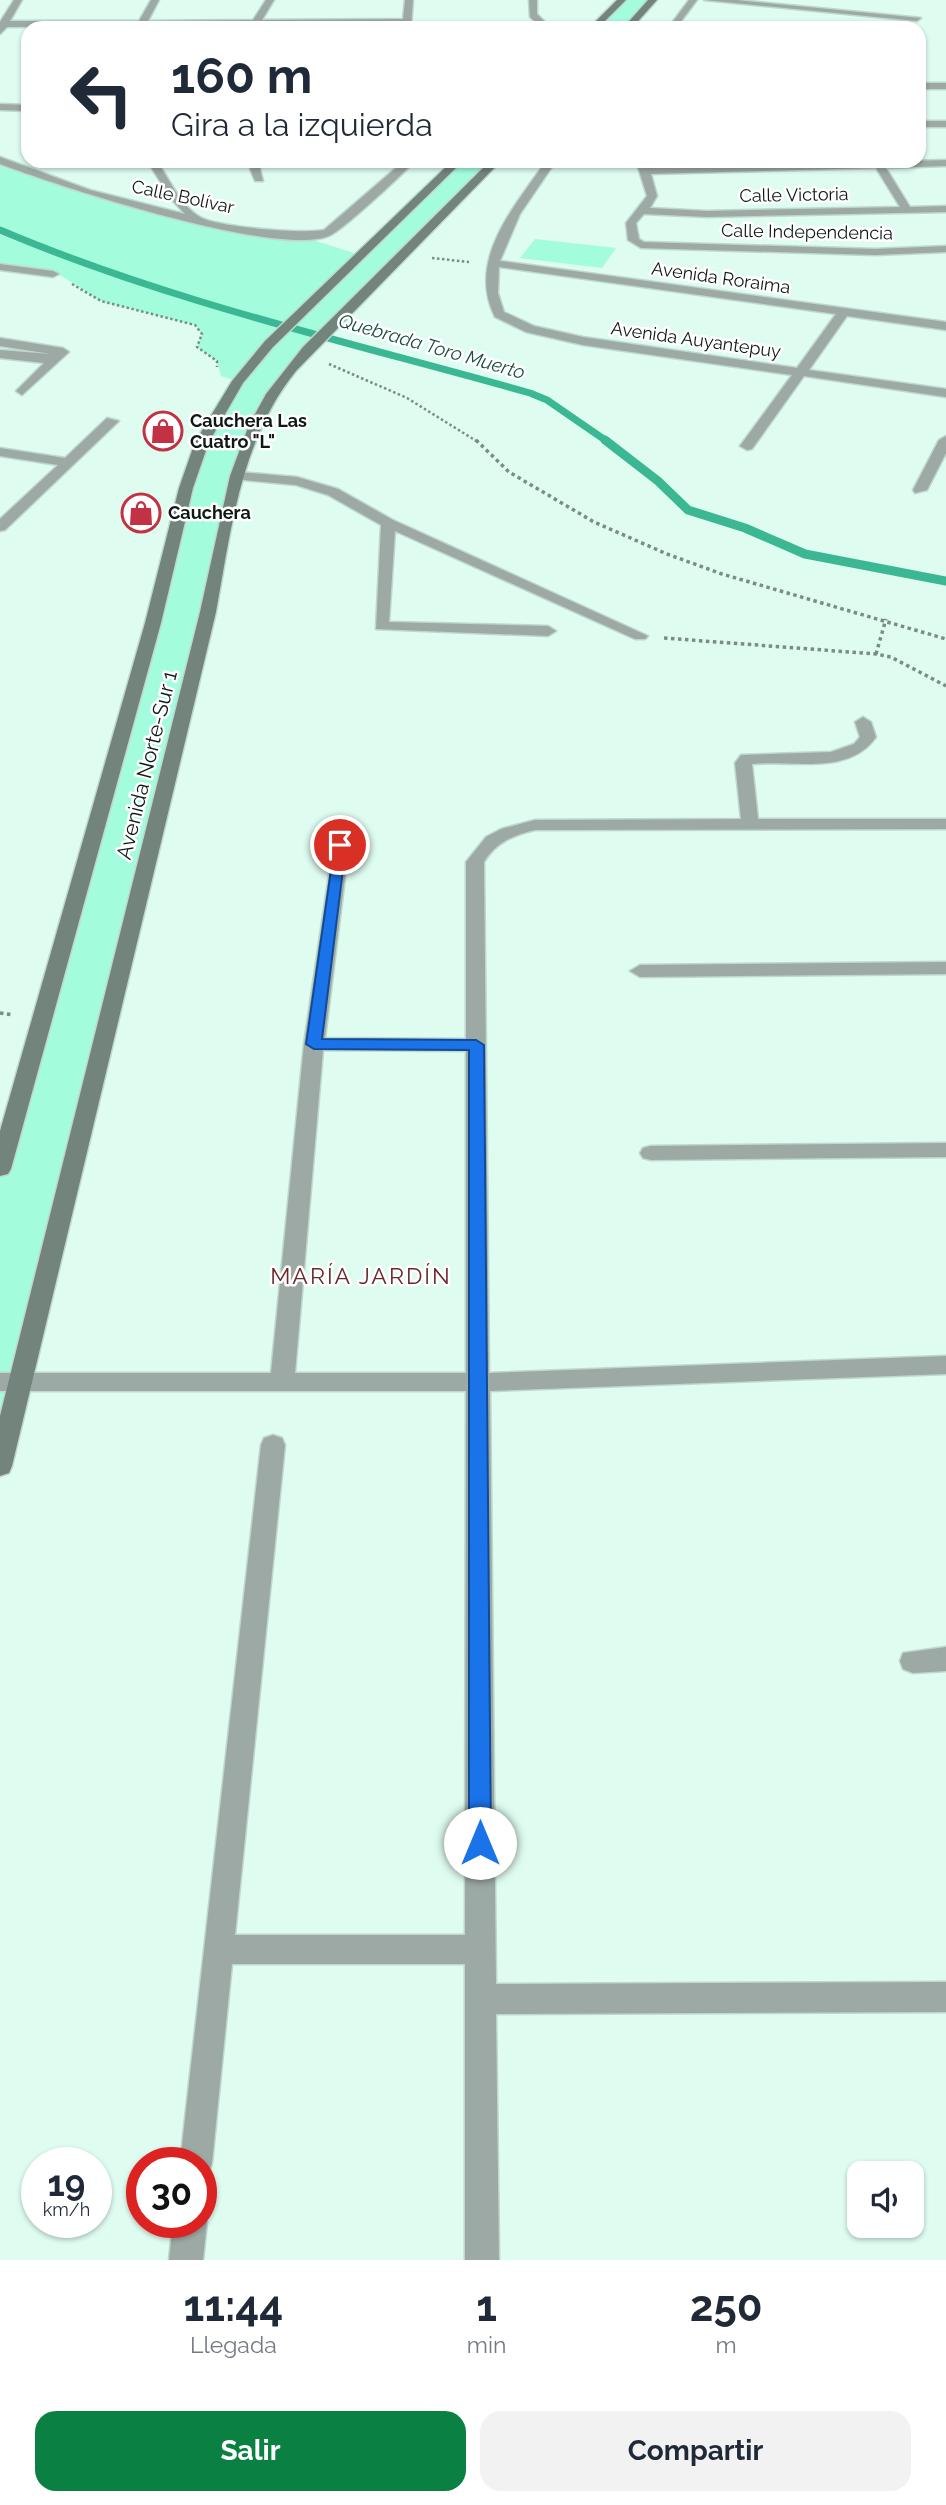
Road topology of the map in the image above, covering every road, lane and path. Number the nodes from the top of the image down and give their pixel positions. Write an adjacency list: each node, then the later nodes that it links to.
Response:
1 (18, 0): 21 (street)
2 (155, 0): 14 (street)
3 (270, 0): 15 (street)
4 (409, 0): 16 (street)
5 (533, 0): 17 (street)
6 (622, 0): 18 (main road)
7 (653, 0): 19 (main road)
8 (693, 0): 20 (street)
9 (708, 0): 11 (street)
10 (825, 0): 11 (street)
11 (817, 10): 12 (street); 13 (street)
12 (810, 19)
13 (918, 19)
14 (144, 21)
15 (257, 21)
16 (407, 21)
17 (539, 21)
18 (600, 21)
19 (634, 21)
20 (677, 21)
21 (1, 28): 22 (street)
22 (21, 28)
23 (926, 86): 24 (street)
24 (946, 86)
25 (0, 107): 26 (street)
26 (21, 108)
27 (926, 124): 28 (street)
28 (946, 124)
29 (0, 160): 32 (street, Calle Bolívar)
30 (926, 163): 31 (street)
31 (946, 163)
32 (21, 168)
33 (22, 168): 46 (street, Calle Bolívar)
34 (157, 168): 46 (street)
35 (256, 168): 42 (street)
36 (402, 168): 46 (street, Calle Bolívar)
37 (451, 168): 59 (main road, Avenida Norte-Sur 1)
38 (489, 168): 48 (main road, Avenida Norte-Sur 1)
39 (546, 168): 49 (street)
40 (644, 168): 45 (street)
41 (881, 168): 44 (street)
42 (259, 179)
43 (946, 209): 44 (street, Calle Victoria)
44 (907, 210): 45 (street, Calle Victoria)
45 (643, 211): 47 (street, Calle Independencia)
46 (195, 218)
47 (946, 249)
48 (404, 254): 49 (path); 55 (main road, Avenida Norte-Sur 1)
49 (492, 263): 52 (street, Avenida Roraima); 58 (street, Avenida Auyantepuy)
50 (0, 267): 51 (street)
51 (53, 274): 59 (path)
52 (844, 312): 53 (street, Avenida Roraima); 58 (street)
53 (946, 326)
54 (0, 342): 57 (street)
55 (304, 353): 68 (main road, Avenida Norte-Sur 1); 72 (path)
56 (0, 354): 57 (street)
57 (56, 358): 60 (street)
58 (801, 372): 61 (street, Avenida Auyantepuy); 64 (street)
59 (238, 381): 88 (main road, Avenida Norte-Sur 1)
60 (22, 391)
61 (946, 393)
62 (112, 421): 66 (street)
63 (946, 440): 67 (street)
64 (747, 446)
65 (0, 452): 66 (street)
66 (67, 462): 71 (street)
67 (939, 467): 69 (street)
68 (239, 476): 70 (street); 92 (main road, Avenida Norte-Sur 1)
69 (920, 489)
70 (388, 523): 73 (street); 74 (street)
71 (0, 527)
72 (886, 619): 75 (path); 76 (path)
73 (548, 631)
74 (640, 636): 76 (path)
75 (946, 639)
76 (876, 654): 77 (path)
77 (946, 686)
78 (863, 722): 79 (street)
79 (750, 824): 80 (street); 85 (street)
80 (946, 824)
81 (340, 845): 84 (street)
82 (946, 968): 83 (street)
83 (640, 971)
84 (314, 1044): 85 (street); 90 (street)
85 (476, 1045): 91 (street)
86 (946, 1150): 87 (street)
87 (651, 1153)
88 (0, 1169)
89 (946, 1365): 91 (street)
90 (282, 1381): 91 (street); 92 (street)
91 (477, 1381): 97 (street)
92 (10, 1382): 94 (main road, Avenida Norte-Sur 1)
93 (273, 1445): 98 (street)
94 (0, 1466)
95 (946, 1659): 96 (street)
96 (913, 1661)
97 (480, 1949): 98 (street); 100 (street)
98 (219, 1950): 101 (street)
99 (946, 1997): 100 (street)
100 (481, 1999): 104 (street)
101 (198, 2147)
102 (188, 2238): 103 (street)
103 (186, 2260)
104 (482, 2260)

